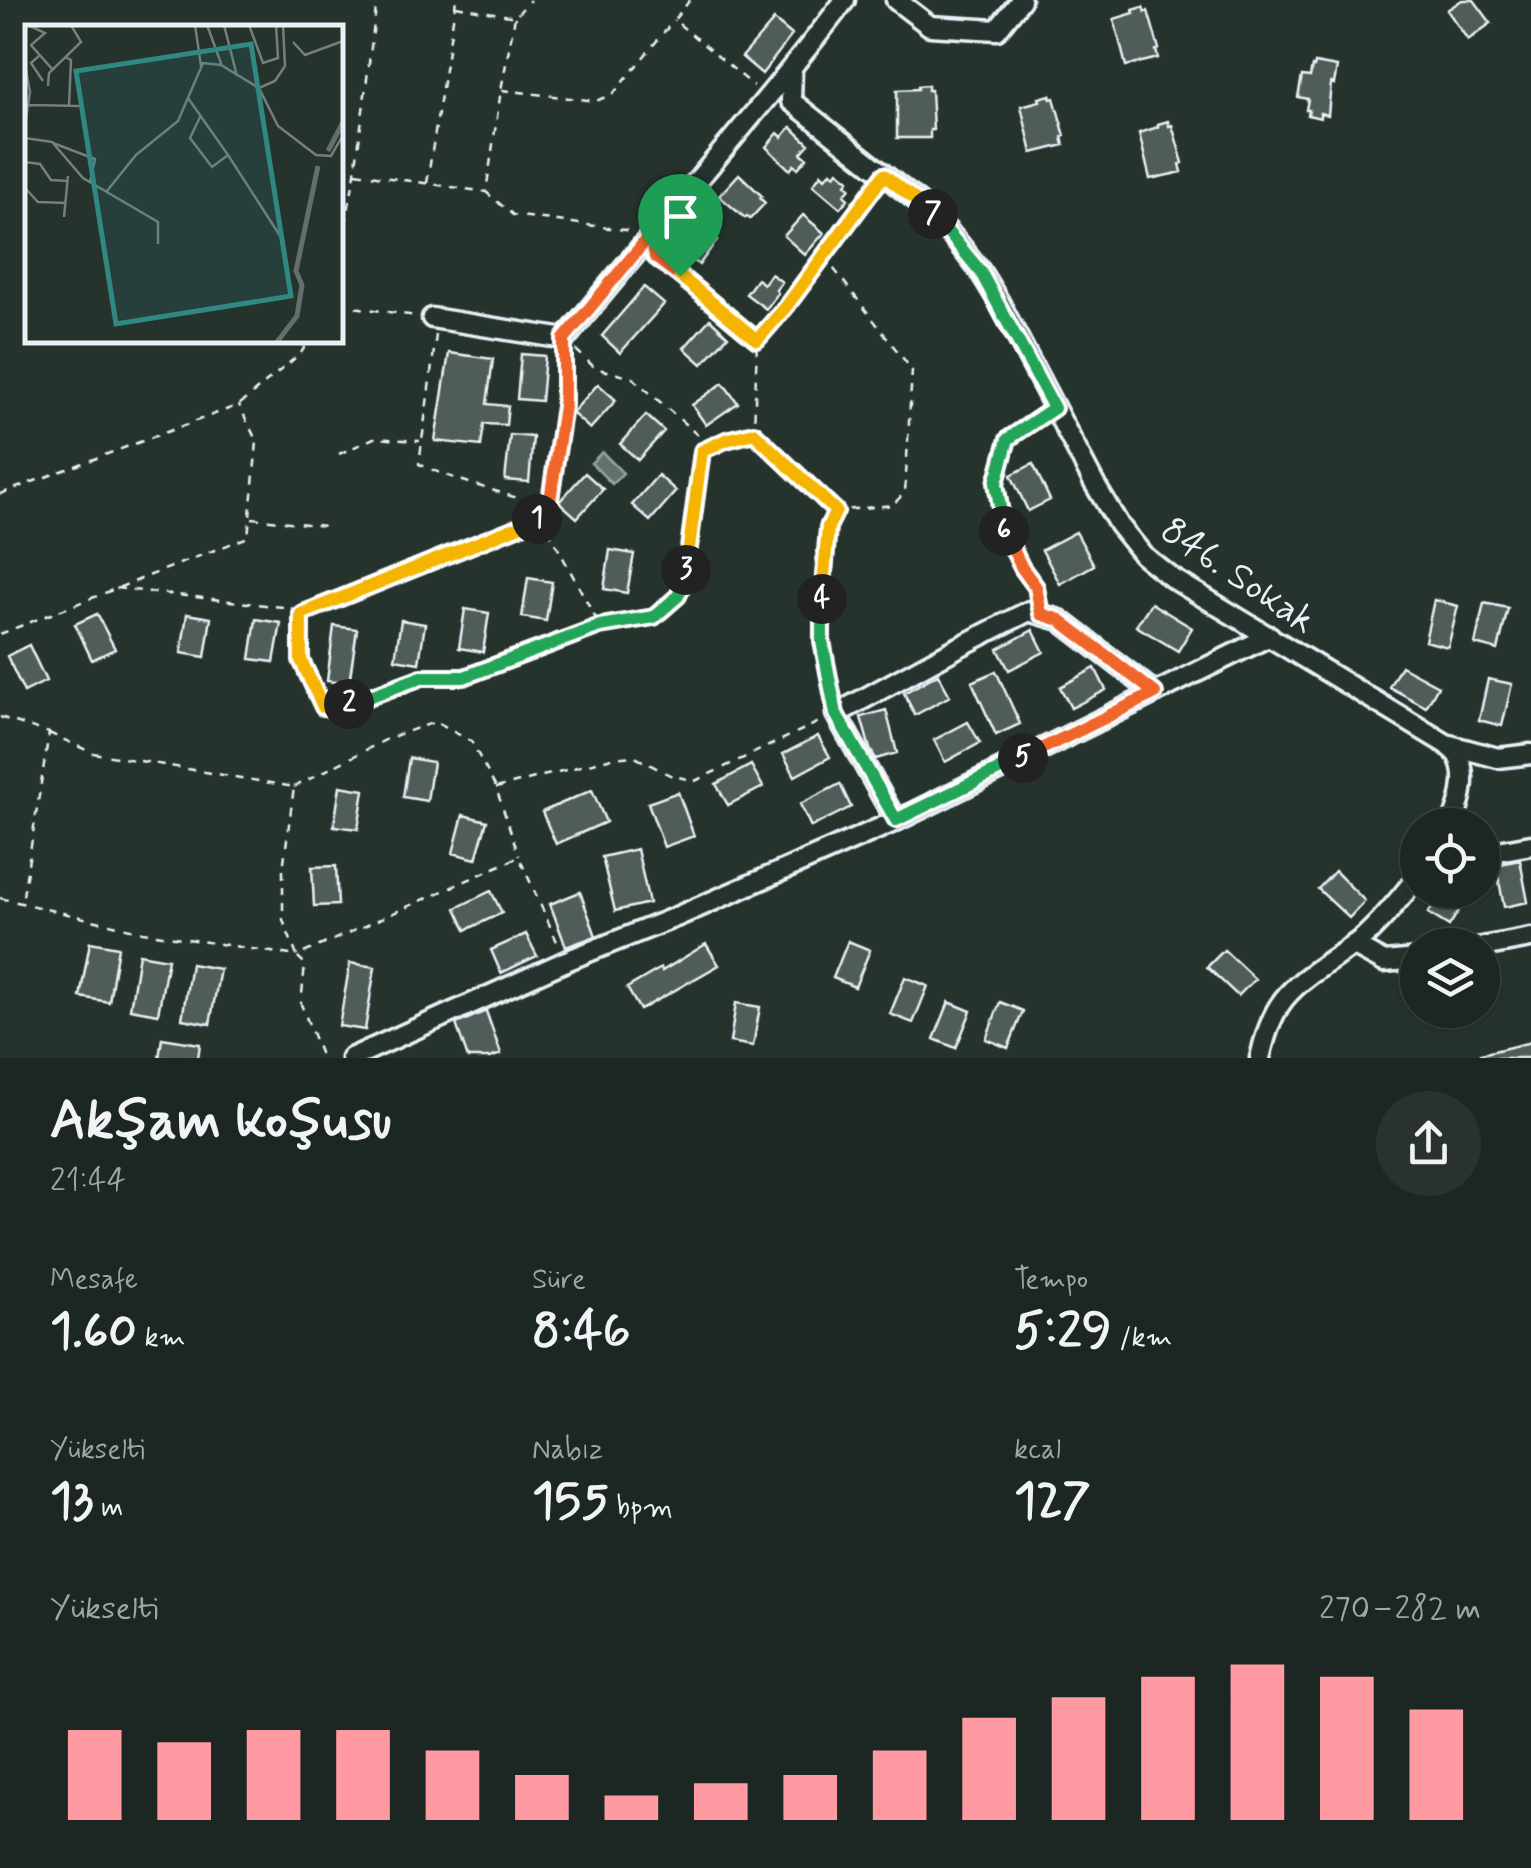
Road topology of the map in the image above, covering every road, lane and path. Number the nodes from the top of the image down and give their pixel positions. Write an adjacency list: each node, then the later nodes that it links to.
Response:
1 (377, 0): 14 (path)
2 (456, 0): 8 (path)
3 (530, 0): 9 (path)
4 (690, 0): 10 (path)
5 (845, 0): 11 (street)
6 (896, 0): 7 (street)
7 (1021, 0)
8 (456, 6): 9 (path); 16 (path)
9 (515, 17): 12 (path)
10 (674, 20): 12 (path); 13 (path)
11 (792, 70): 13 (street); 15 (street, 846. Sokak)
12 (501, 90): 17 (path)
13 (768, 98): 18 (street)
14 (355, 173): 16 (path); 19 (path)
15 (884, 175): 20 (path); 27 (street, 846. Sokak)
16 (427, 183): 17 (path)
17 (486, 192): 18 (path)
18 (651, 234): 23 (street); 24 (path)
19 (342, 245)
20 (824, 256): 24 (path); 33 (path)
21 (342, 304): 22 (path)
22 (435, 318): 23 (street); 29 (path)
23 (564, 339): 30 (path); 34 (path)
24 (757, 340): 28 (path)
25 (308, 342): 26 (path)
26 (239, 406): 32 (path); 35 (path)
27 (1054, 408): 39 (path); 42 (street, 846. Sokak)
28 (754, 433): 30 (path); 33 (path)
29 (422, 441): 31 (path); 34 (path)
30 (702, 451): 40 (path)
31 (338, 454)
32 (0, 494)
33 (836, 511): 44 (path)
34 (548, 512): 38 (path); 40 (path)
35 (250, 518): 36 (path); 37 (path)
36 (325, 526)
37 (116, 588): 38 (path); 41 (path)
38 (301, 614): 40 (path)
39 (1041, 614): 43 (street); 44 (street)
40 (600, 626)
41 (0, 634)
42 (1270, 636): 43 (street); 47 (street, 846. Sokak)
43 (1155, 693): 52 (street)
44 (836, 714): 50 (path); 52 (street)
45 (0, 717): 46 (path)
46 (48, 733): 49 (path); 58 (path)
47 (1452, 750): 48 (street, 846. Sokak); 51 (street)
48 (1531, 754)
49 (294, 787): 50 (path); 62 (path)
50 (496, 788): 55 (path)
51 (1458, 808)
52 (896, 820): 63 (street)
53 (1531, 844): 54 (street)
54 (1500, 850)
55 (519, 857): 62 (path); 63 (path)
56 (0, 898): 58 (path)
57 (1400, 898): 61 (street)
58 (22, 902): 62 (path)
59 (1531, 938): 60 (street)
60 (1500, 944)
61 (1354, 945): 64 (street); 67 (street)
62 (297, 956): 65 (path)
63 (566, 961): 66 (street)
64 (1400, 961)
65 (322, 1058)
66 (351, 1058)
67 (1260, 1058)

